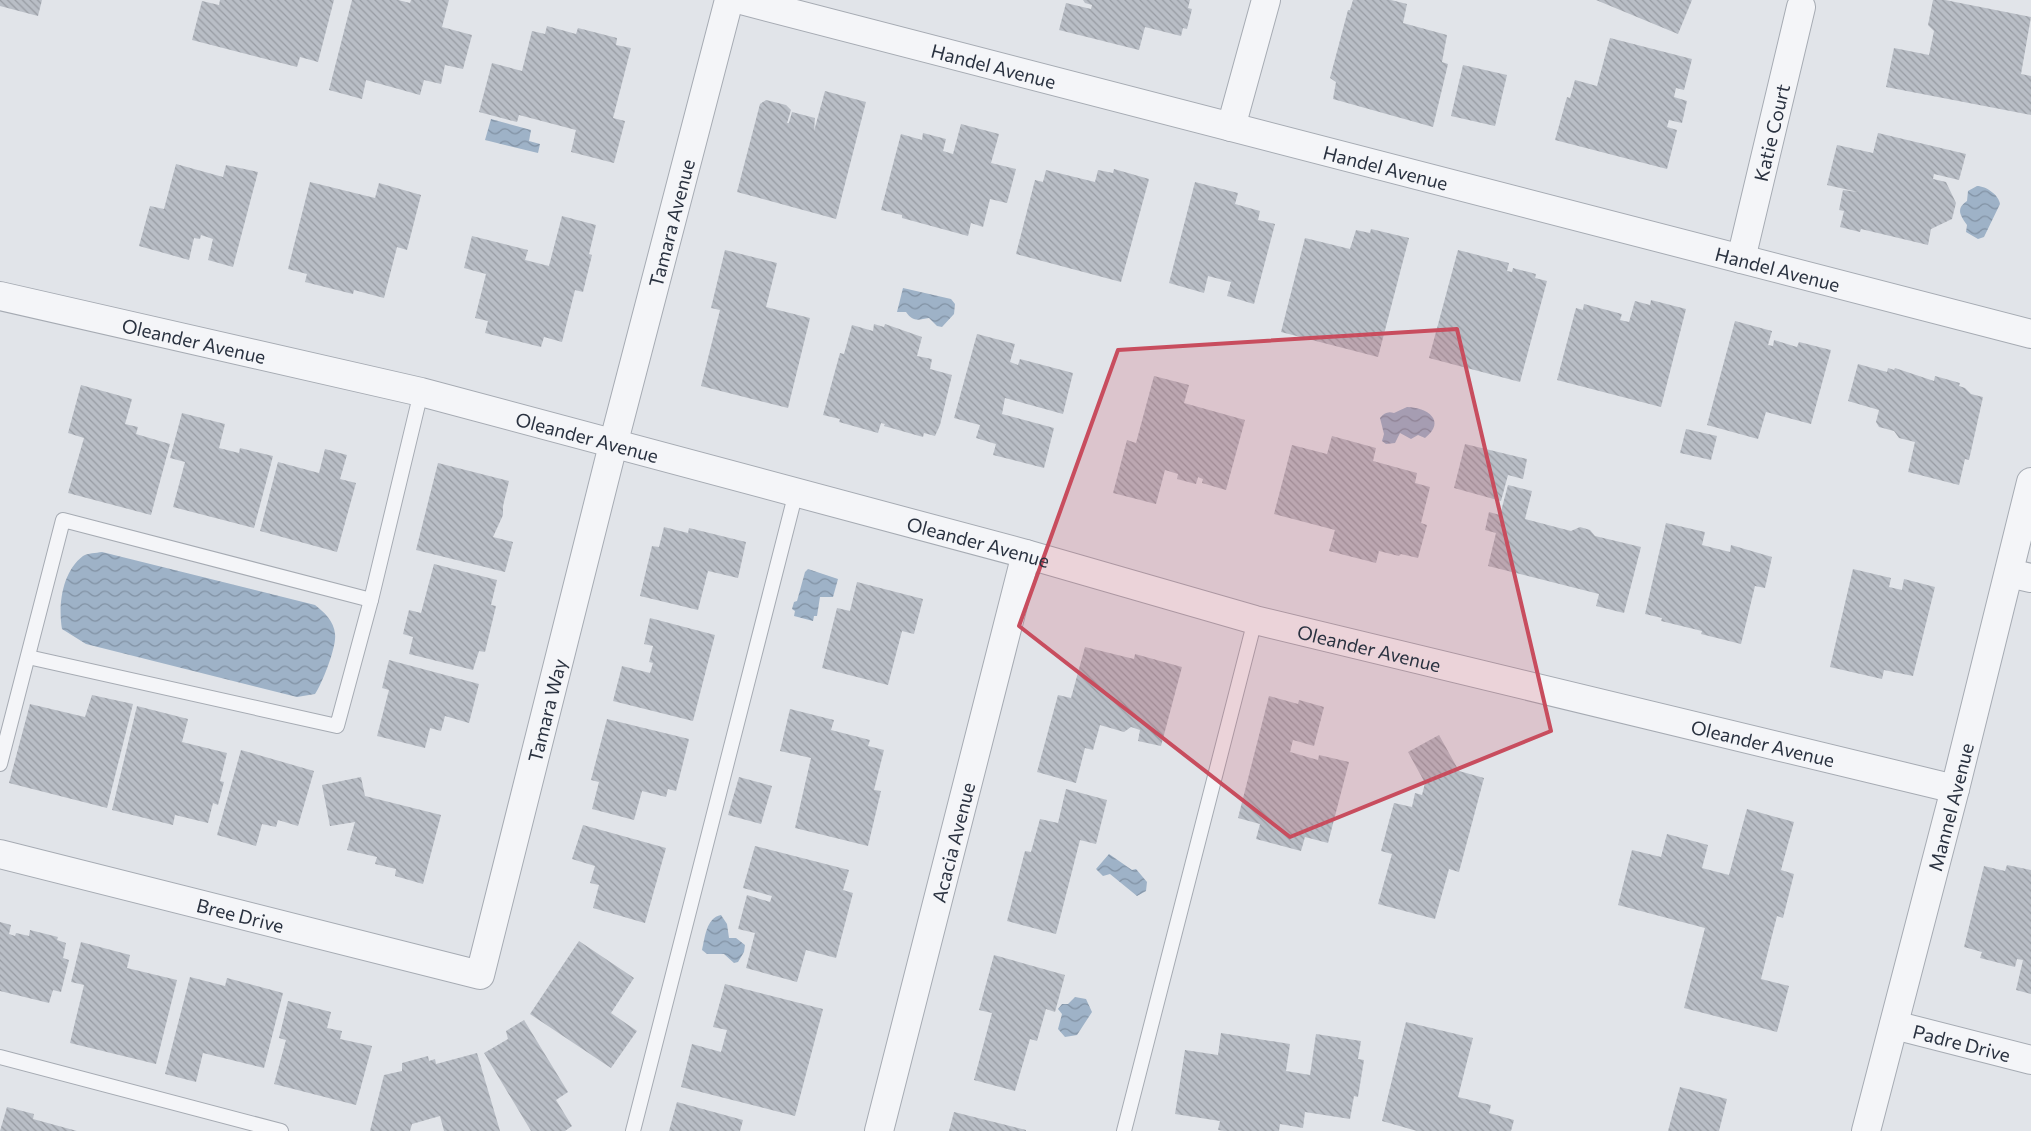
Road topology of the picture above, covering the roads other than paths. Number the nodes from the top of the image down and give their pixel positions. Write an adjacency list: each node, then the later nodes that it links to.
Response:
1 (729, 0): 10 (street, Tamara Avenue)
2 (741, 0): 5 (street, Handel Avenue)
3 (1266, 0): 5 (street)
4 (1801, 7): 6 (street, Katie Court)
5 (1231, 127): 6 (street, Handel Avenue)
6 (1741, 259): 8 (street, Handel Avenue)
7 (0, 296): 9 (street, Oleander Avenue)
8 (2031, 334)
9 (421, 392): 10 (street, Oleander Avenue); 15 (lane)
10 (613, 445): 12 (street, Oleander Avenue); 21 (street, Tamara Way)
11 (2031, 482): 14 (street, Mannel Avenue)
12 (796, 492): 13 (street, Oleander Avenue); 26 (lane)
13 (1026, 554): 16 (street, Oleander Avenue); 27 (street, Acacia Avenue)
14 (2020, 575): 19 (street, Mannel Avenue)
15 (371, 600): 17 (lane); 17 (lane)
16 (1256, 620): 19 (street, Oleander Avenue); 28 (lane)
17 (28, 657): 18 (lane)
18 (0, 764)
19 (1955, 789): 22 (street, Mannel Avenue)
20 (0, 854): 21 (street, Bree Drive)
21 (480, 975)
22 (1894, 1025): 24 (street, Padre Drive); 29 (street, Mannel Avenue)
23 (0, 1057): 25 (lane)
24 (2031, 1060)
25 (281, 1131)
26 (633, 1131)
27 (879, 1131)
28 (1124, 1131)
29 (1866, 1131)

